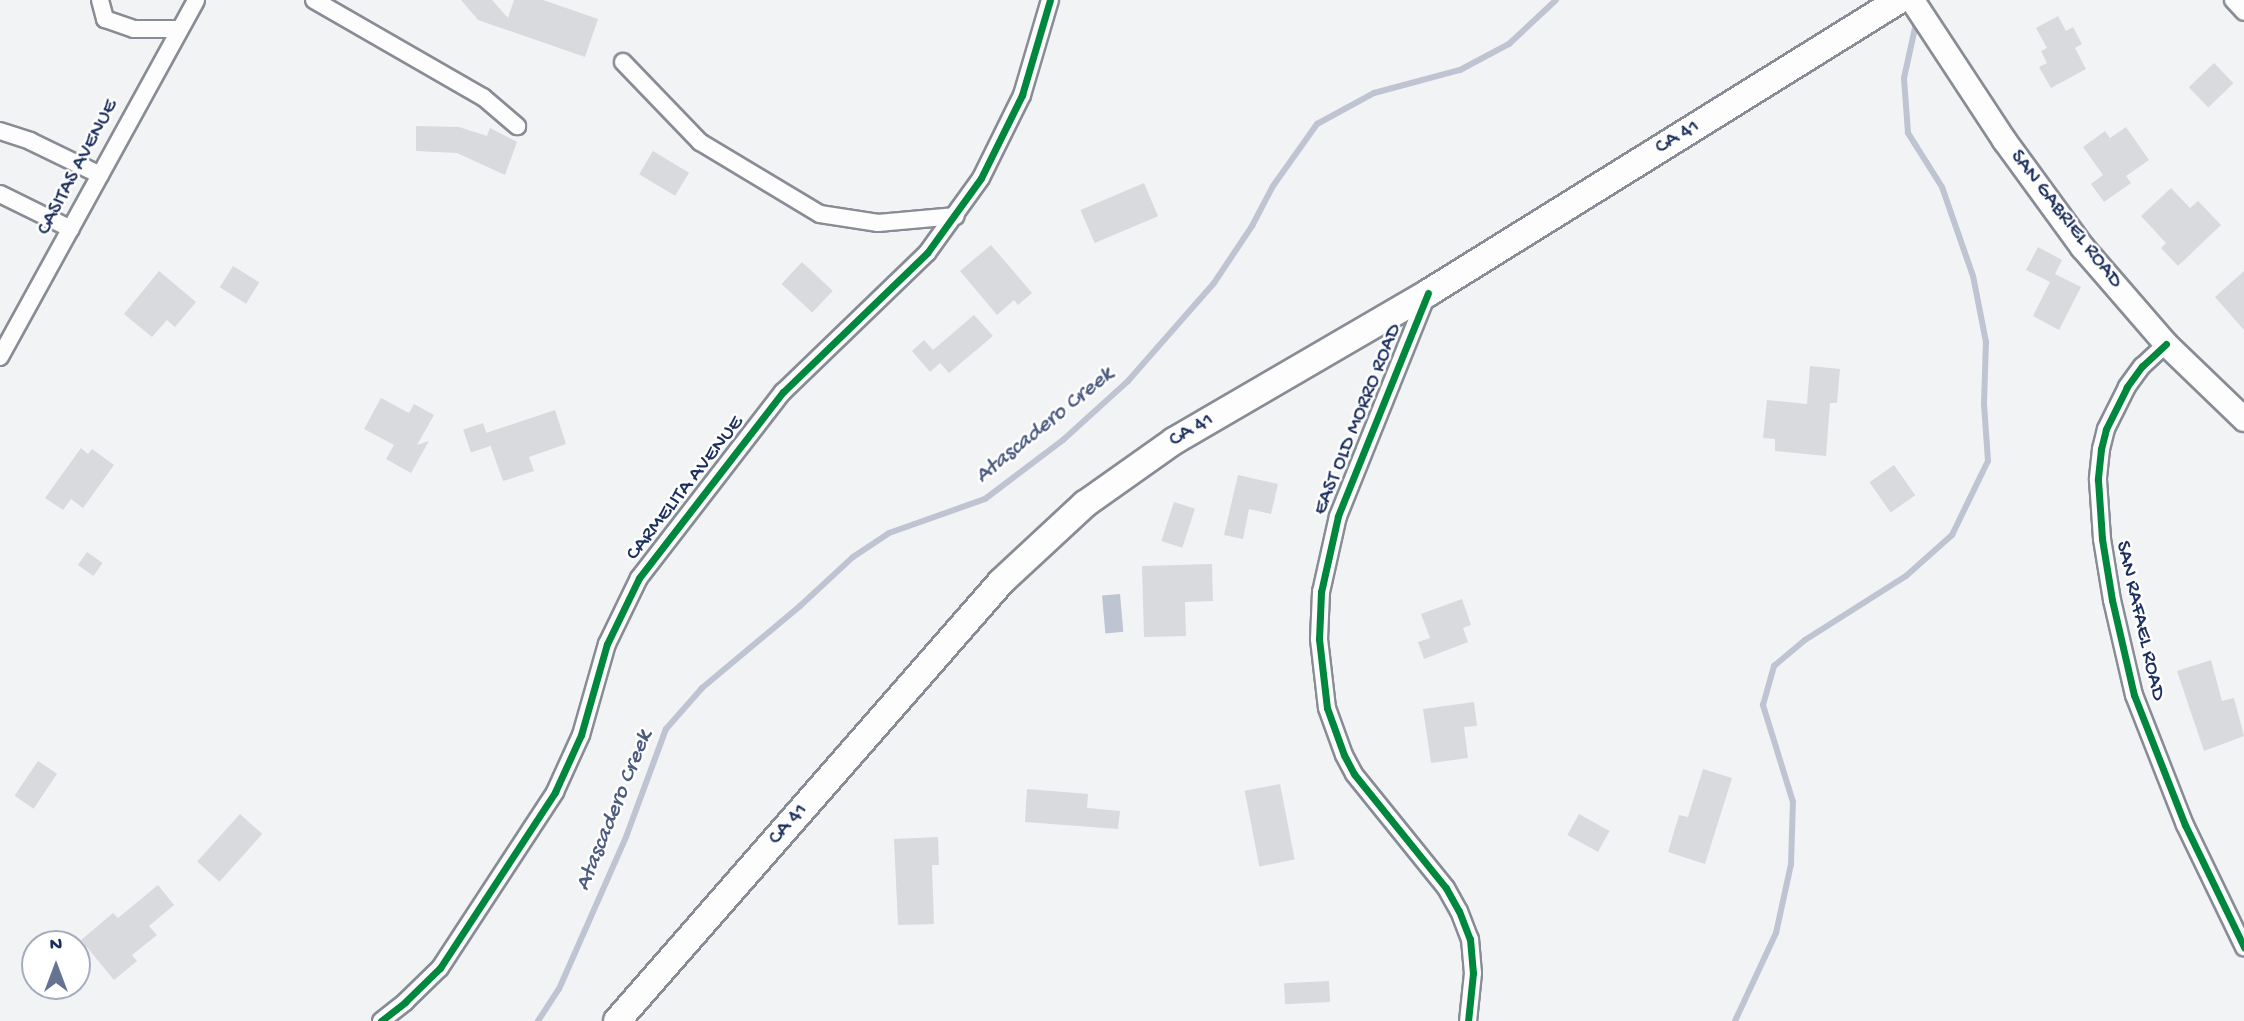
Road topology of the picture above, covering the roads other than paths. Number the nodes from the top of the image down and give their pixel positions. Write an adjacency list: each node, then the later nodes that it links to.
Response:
1 (100, 0): 9 (street)
2 (196, 0): 9 (street, CASITAS AVENUE)
3 (314, 0): 11 (street)
4 (1051, 0): 15 (street, CARMELITA AVENUE)
5 (1899, 0): 17 (main road, CA 41 / CA 41)
6 (1912, 0): 18 (street, SAN GABRIEL ROAD)
7 (2233, 0): 8 (street)
8 (2244, 12)
9 (179, 29): 13 (street, CASITAS AVENUE)
10 (623, 61): 15 (street)
11 (517, 126)
12 (0, 131): 13 (street)
13 (100, 175): 16 (street, CASITAS AVENUE)
14 (0, 194): 16 (street)
15 (956, 216): 22 (street, CARMELITA AVENUE)
16 (71, 229): 19 (street, CASITAS AVENUE)
17 (1428, 293): 23 (main road, CA 41 / CA 41); 24 (street, EAST OLD MORRO ROAD)
18 (2165, 344): 20 (street, SAN GABRIEL ROAD); 21 (street, SAN RAFAEL ROAD)
19 (0, 357)
20 (2244, 419)
21 (2244, 947)
22 (381, 1021)
23 (617, 1021)
24 (1468, 1021)

